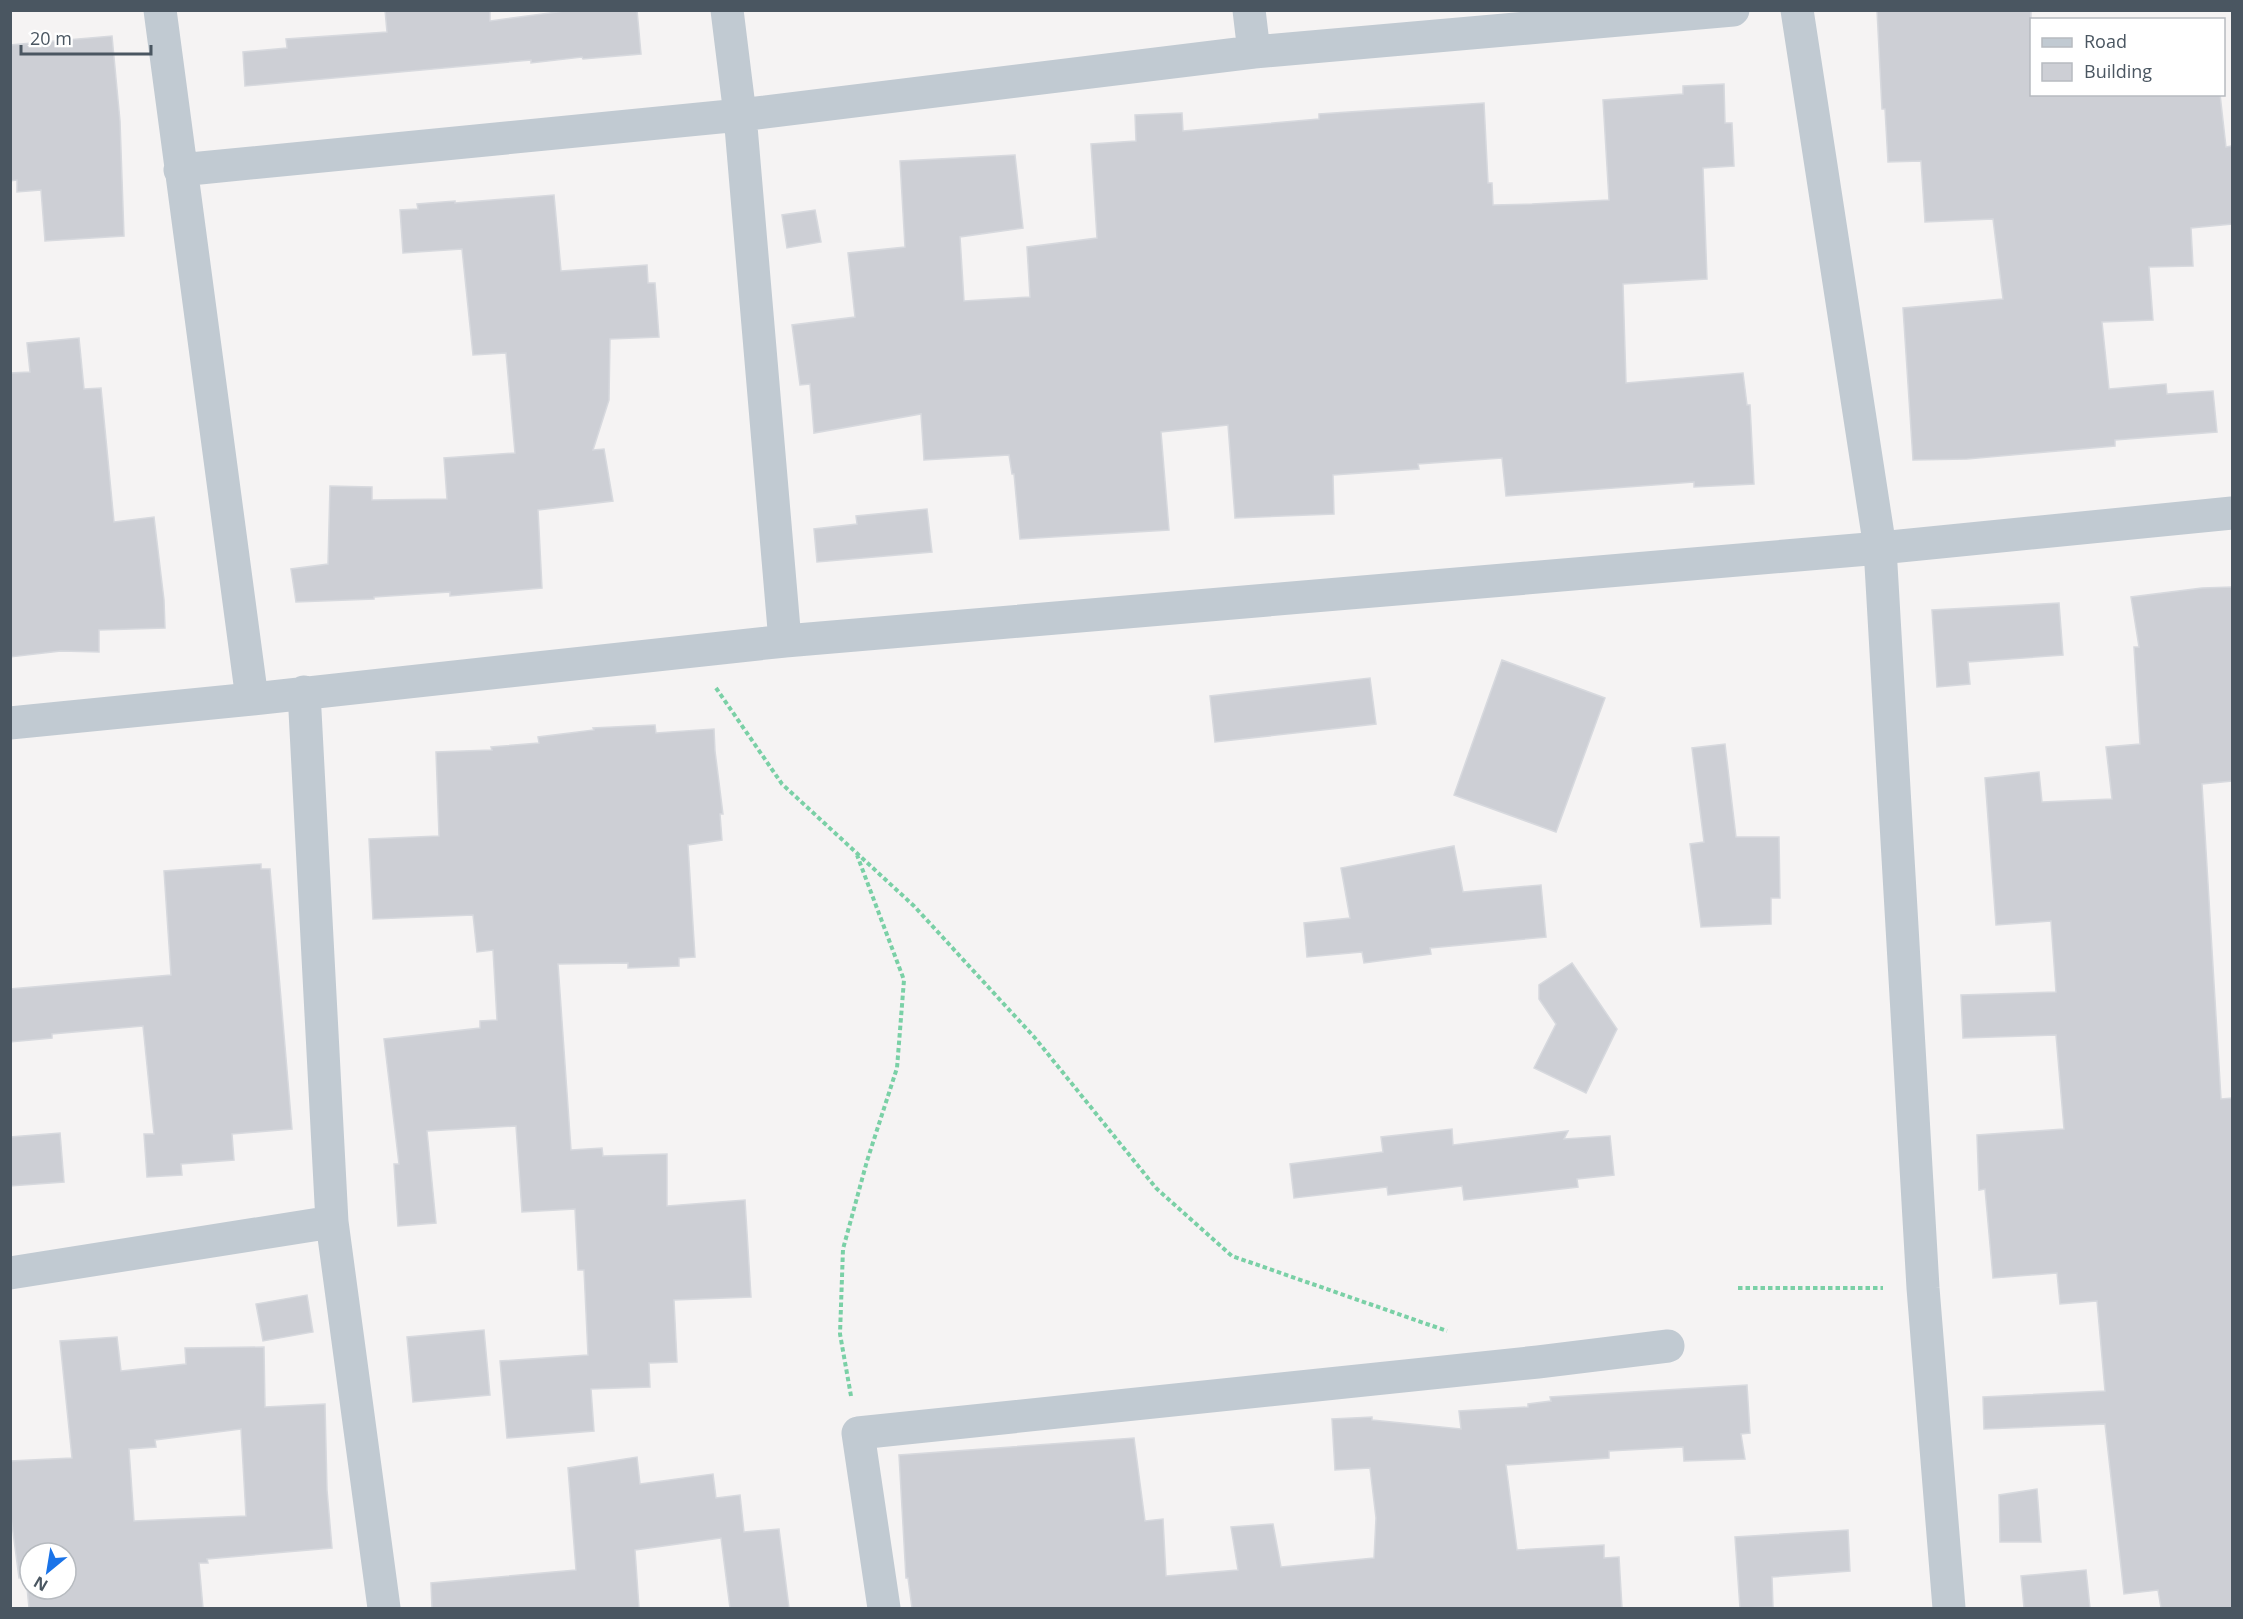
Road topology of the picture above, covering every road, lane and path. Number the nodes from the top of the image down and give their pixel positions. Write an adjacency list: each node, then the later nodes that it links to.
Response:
1 (160, 10): 8 (street)
2 (728, 10): 7 (street)
3 (1249, 10): 6 (street)
4 (1733, 10): 6 (street)
5 (1797, 10): 10 (street)
6 (1254, 52): 7 (street)
7 (740, 115): 8 (street); 11 (street)
8 (180, 170): 14 (street)
9 (2232, 513): 10 (street)
10 (1880, 548): 11 (street); 20 (street)
11 (785, 640): 12 (street)
12 (690, 650): 13 (street); 16 (path)
13 (304, 692): 14 (street); 17 (street)
14 (252, 699): 15 (street)
15 (10, 723)
16 (857, 854): 21 (path); 23 (path)
17 (332, 1222): 18 (street); 24 (street)
18 (10, 1272)
19 (1738, 1288): 20 (path)
20 (1923, 1288): 26 (street)
21 (1458, 1335)
22 (1668, 1346): 23 (street)
23 (858, 1433): 25 (street)
24 (384, 1608)
25 (884, 1608)
26 (1949, 1608)

